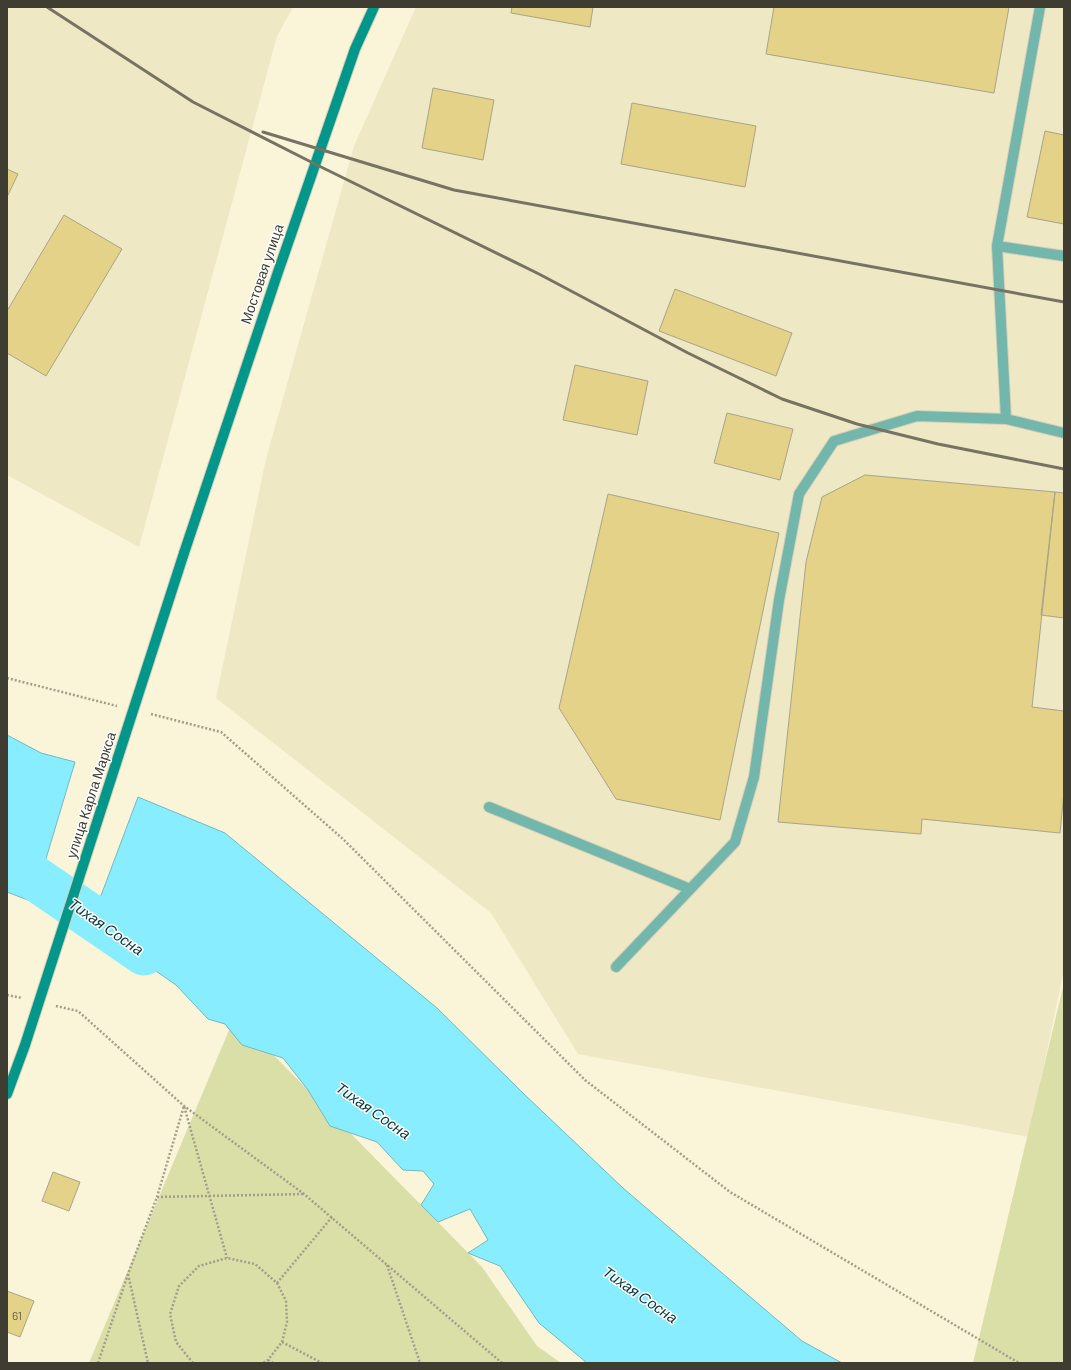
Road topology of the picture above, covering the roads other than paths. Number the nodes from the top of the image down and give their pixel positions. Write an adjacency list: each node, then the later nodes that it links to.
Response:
1 (374, 7): 7 (main road, Мостовая улица)
2 (1040, 7): 3 (lane)
3 (997, 246): 4 (lane); 5 (lane)
4 (1064, 256)
5 (1006, 419): 6 (lane); 9 (lane)
6 (1064, 433)
7 (184, 553): 11 (main road, улица Карла Маркса, bridge)
8 (489, 807): 9 (lane)
9 (690, 889): 10 (lane)
10 (616, 967)
11 (7, 1094)

